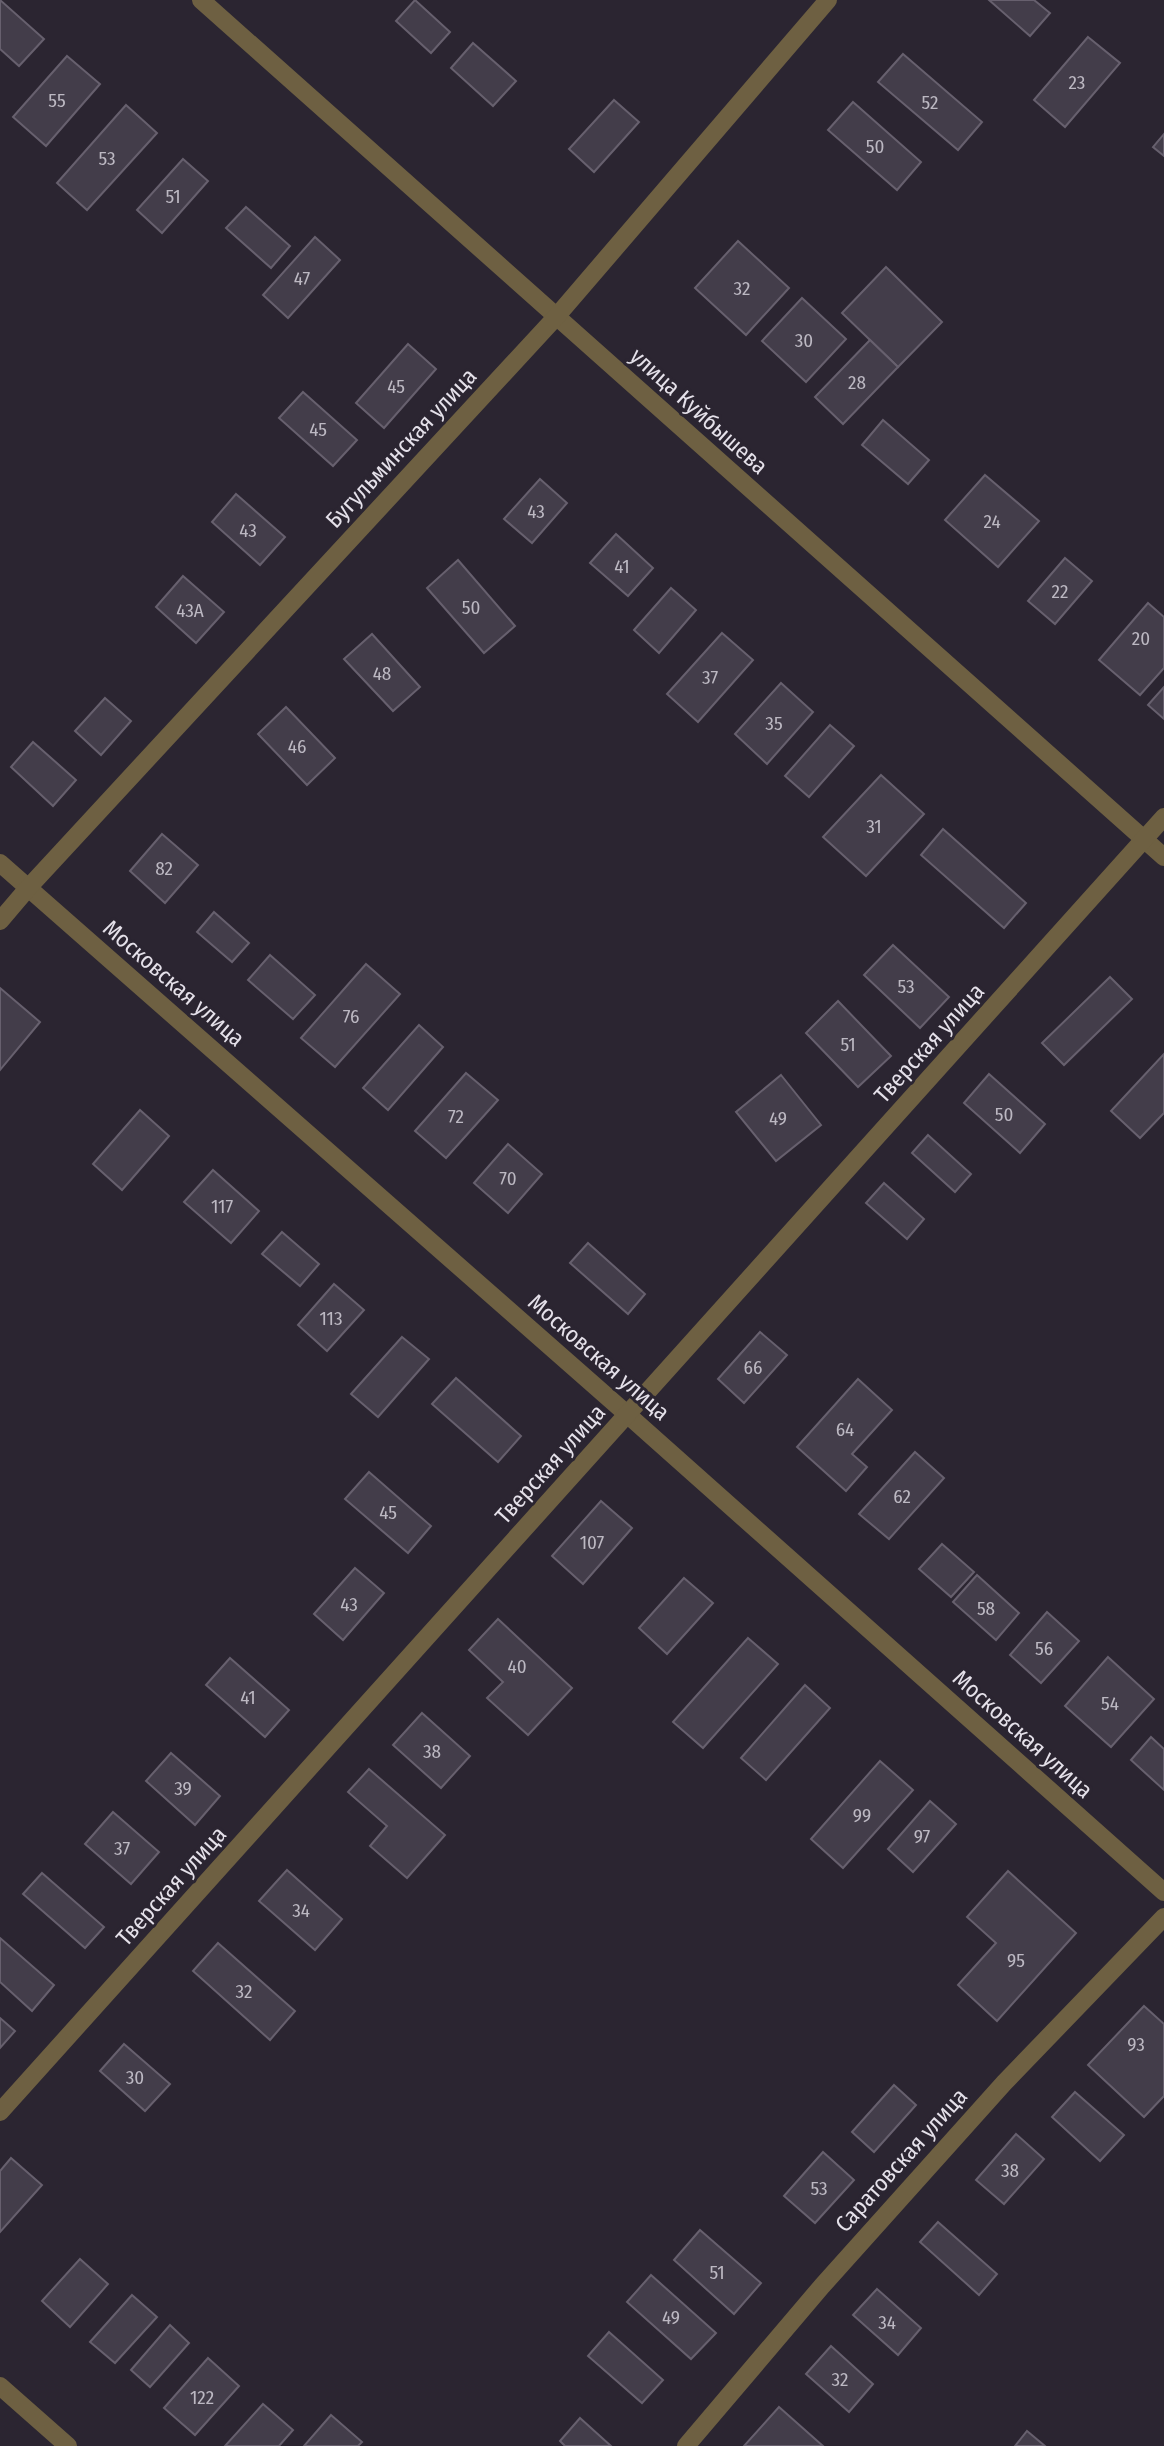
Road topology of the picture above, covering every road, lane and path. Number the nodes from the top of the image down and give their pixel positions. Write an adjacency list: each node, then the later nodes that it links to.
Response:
1 (201, 0): 3 (street, улица Куйбышева)
2 (828, 0): 3 (street, Бугульминская улица)
3 (556, 317): 5 (street, улица Куйбышева); 8 (street, Бугульминская улица)
4 (1164, 817): 5 (street, Тверская улица)
5 (1144, 839): 6 (street, улица Куйбышева); 10 (street, Тверская улица)
6 (1164, 858)
7 (0, 863): 8 (street, Московская улица)
8 (28, 888): 9 (street, Бугульминская улица); 10 (street, Московская улица)
9 (0, 921)
10 (628, 1415): 11 (street, Московская улица); 13 (street, Тверская улица)
11 (1164, 1892)
12 (1164, 1917): 16 (street, Саратовская улица)
13 (0, 2112)
14 (0, 2386): 15 (street)
15 (68, 2446)
16 (686, 2446)

